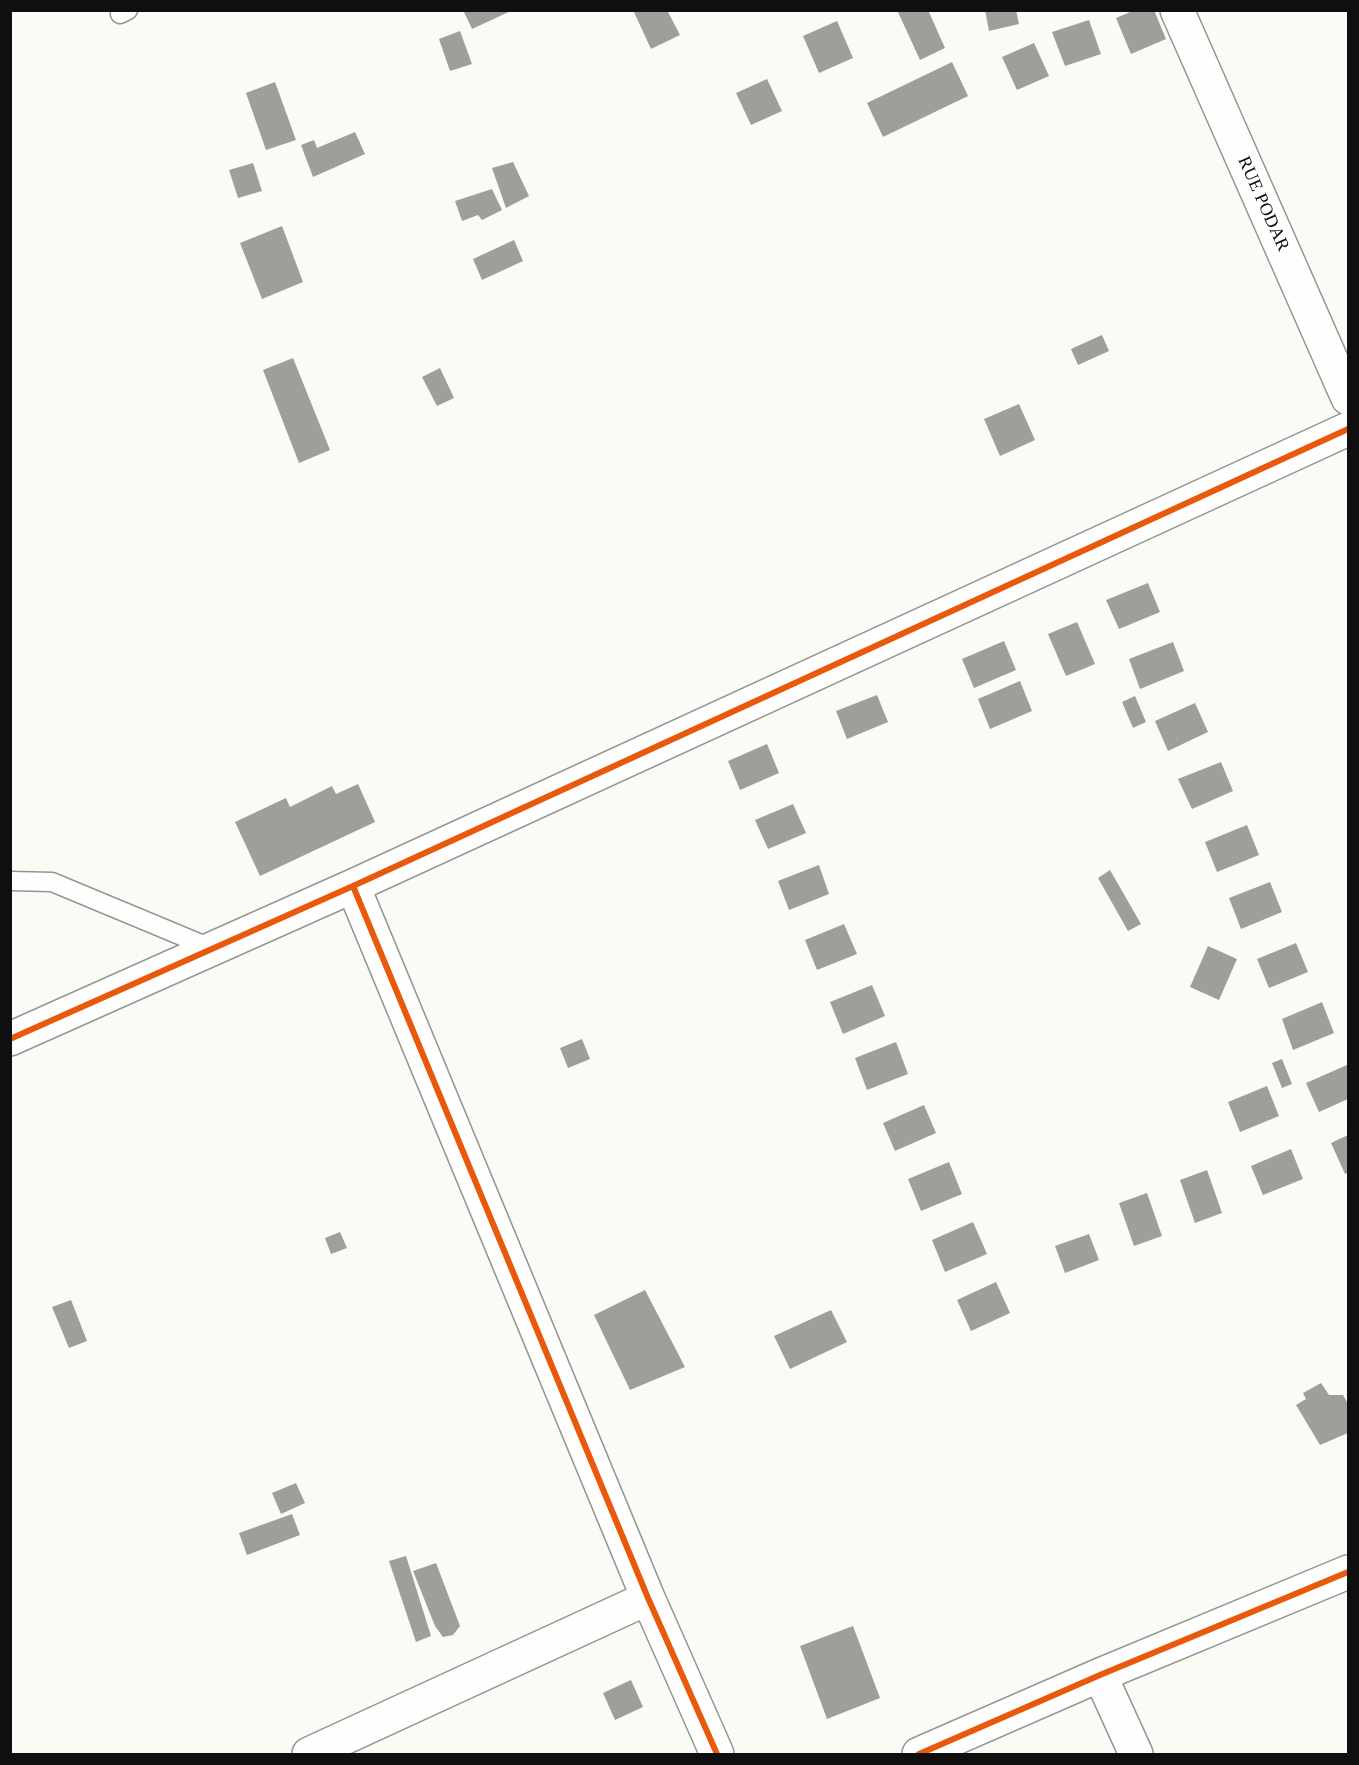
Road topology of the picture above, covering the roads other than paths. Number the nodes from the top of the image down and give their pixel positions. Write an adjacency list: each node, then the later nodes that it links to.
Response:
1 (1177, 10): 2 (street, RUE PODAR)
2 (1348, 398)
3 (1348, 429): 5 (street)
4 (10, 881): 6 (lane)
5 (353, 886): 6 (street); 9 (street)
6 (213, 949): 7 (street)
7 (10, 1039)
8 (1348, 1572): 10 (street)
9 (648, 1598): 11 (street); 12 (street)
10 (1100, 1675): 13 (street); 14 (street)
11 (309, 1755)
12 (717, 1755)
13 (919, 1755)
14 (1136, 1755)

